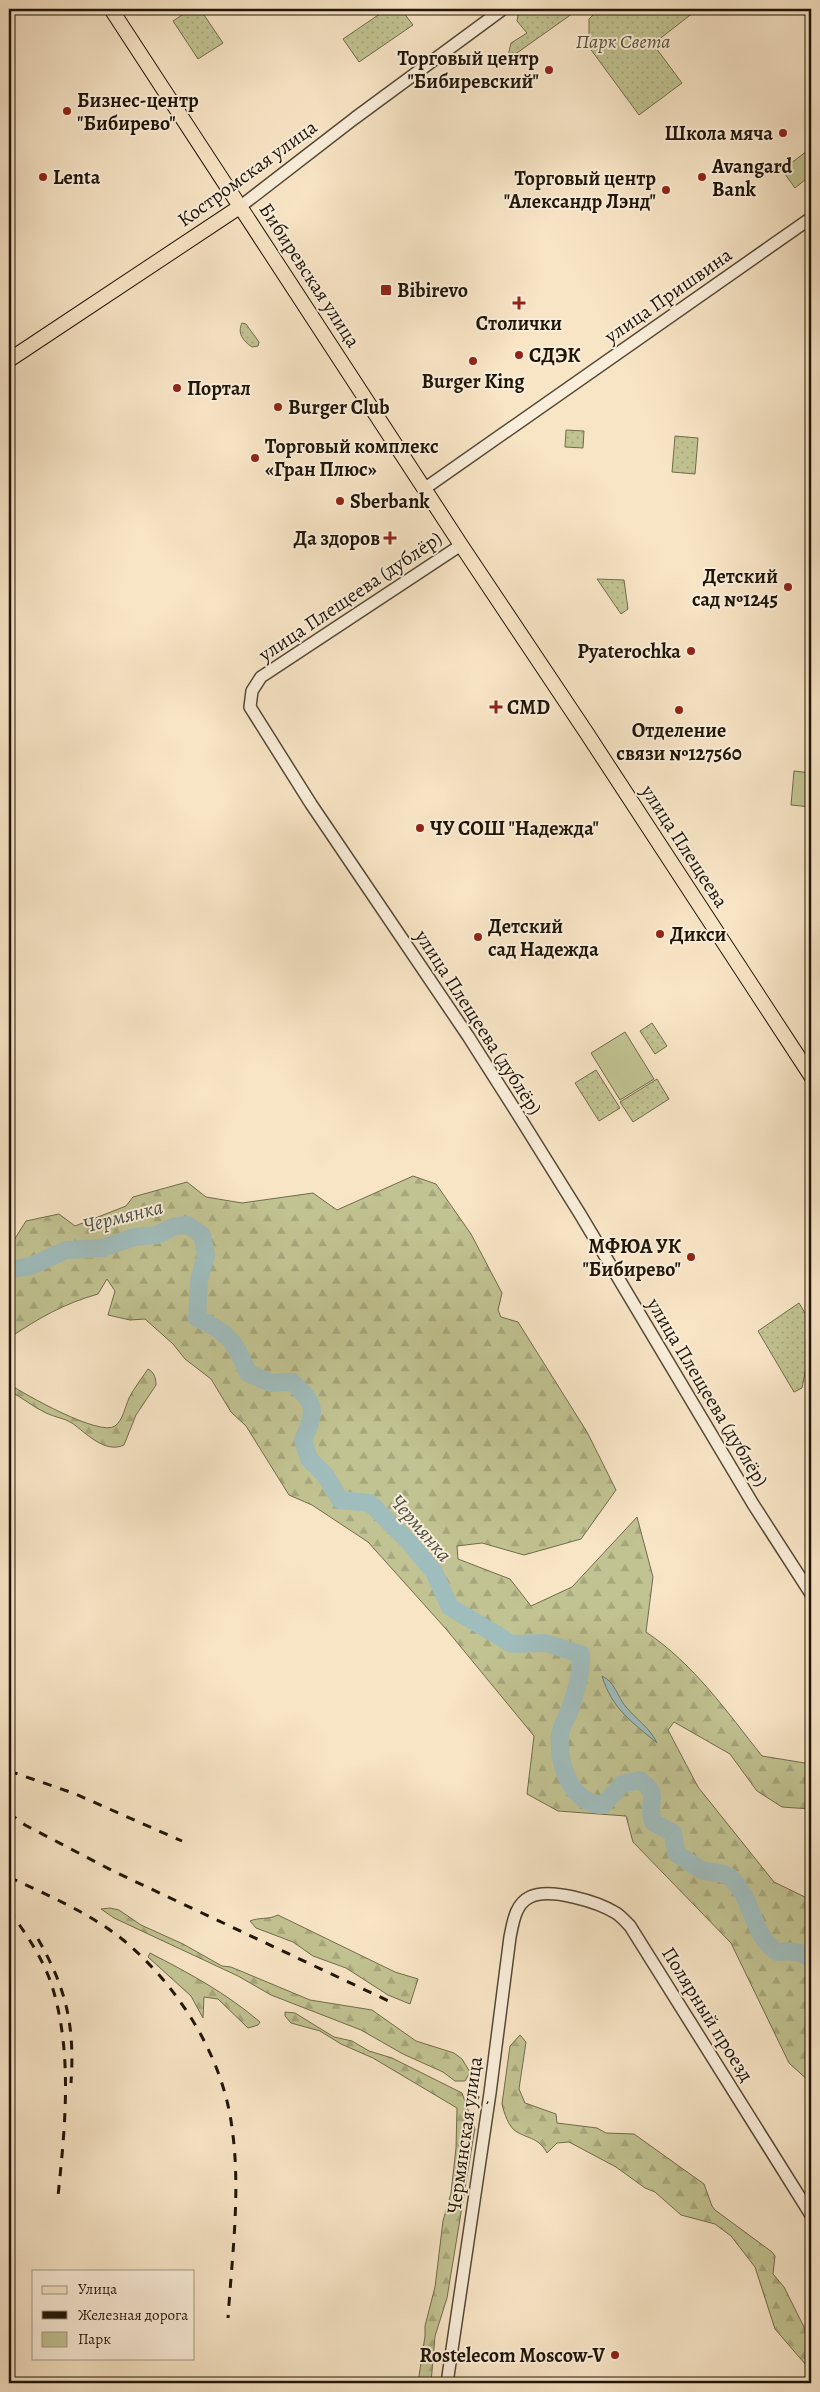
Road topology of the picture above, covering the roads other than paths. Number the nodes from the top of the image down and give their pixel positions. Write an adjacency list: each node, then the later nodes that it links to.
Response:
1 (111, 9): 3 (main road, Бибиревская улица)
2 (503, 9): 3 (street, Костромская улица)
3 (241, 206): 5 (main road, Костромская улица); 8 (main road, Бибиревская улица)
4 (811, 218): 8 (street, улица Пришвина)
5 (33, 343): 6 (main road, Костромская улица); 7 (street)
6 (9, 360)
7 (9, 364)
8 (424, 489): 9 (main road, улица Плещеева)
9 (461, 545): 10 (main road, улица Плещеева); 11 (street, улица Плещеева (дублёр))
10 (811, 1076)
11 (811, 1594)
12 (530, 1897): 13 (street, Полярный проезд); 14 (street, Чермянская улица)
13 (811, 2215)
14 (447, 2383)

